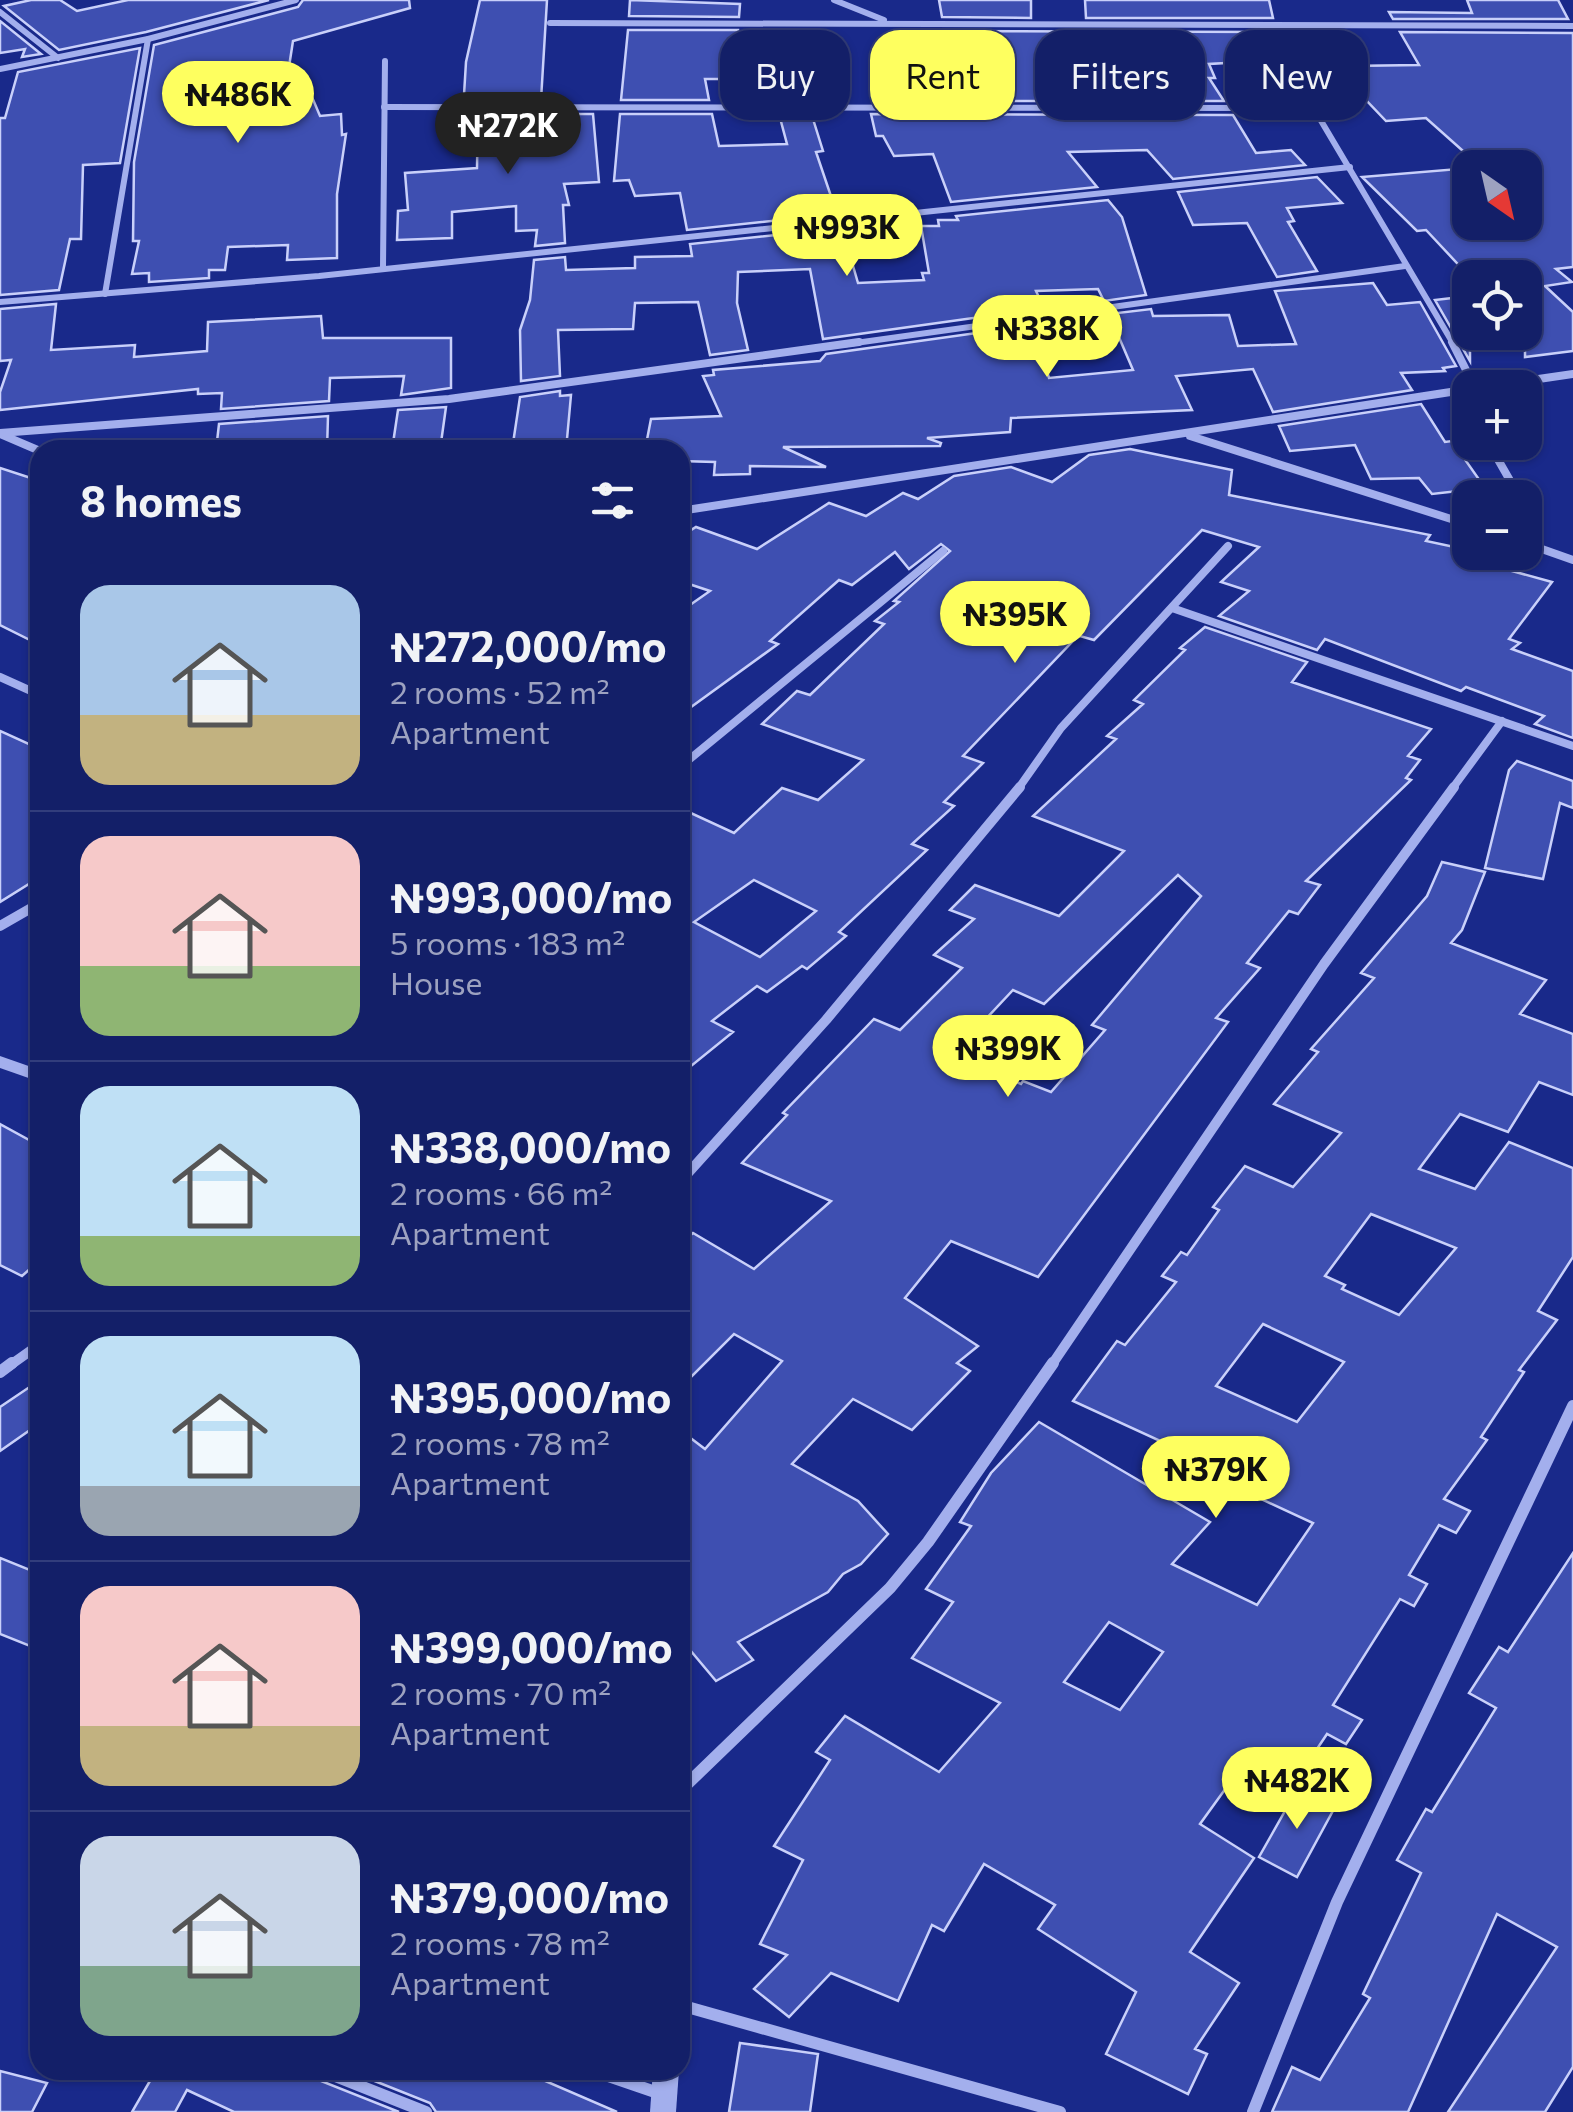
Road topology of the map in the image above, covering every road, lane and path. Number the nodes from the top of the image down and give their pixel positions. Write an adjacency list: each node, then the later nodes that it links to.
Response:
1 (296, 0): 7 (street)
2 (834, 0): 5 (street)
3 (0, 12): 8 (street)
4 (550, 22): 5 (street)
5 (890, 23): 6 (street)
6 (1573, 26)
7 (148, 40): 8 (street); 15 (street)
8 (58, 58): 10 (street)
9 (385, 60): 11 (street)
10 (0, 69)
11 (384, 107): 12 (street); 14 (street)
12 (1350, 167): 13 (street); 14 (street)
13 (1405, 266): 17 (street); 21 (street)
14 (382, 267): 15 (street)
15 (105, 294): 16 (street)
16 (0, 302)
17 (1469, 370)
18 (1573, 374): 19 (street)
19 (1542, 379)
20 (1452, 393): 22 (street)
21 (0, 433): 23 (street)
22 (1187, 435): 24 (street); 25 (street)
23 (30, 446)
24 (690, 510)
25 (1452, 519)
26 (1228, 546): 30 (street)
27 (1542, 549): 29 (street)
28 (943, 551): 35 (street)
29 (1573, 560)
30 (1172, 608): 33 (street); 40 (street)
31 (0, 677): 32 (street)
32 (30, 690)
33 (1502, 721): 34 (street); 44 (street)
34 (1573, 746)
35 (690, 758)
36 (30, 908): 37 (street)
37 (0, 926)
38 (0, 1062): 39 (street)
39 (30, 1072)
40 (690, 1172)
41 (30, 1351): 42 (street)
42 (0, 1372)
43 (1573, 1406): 51 (street)
44 (690, 1781)
45 (690, 2008): 50 (street)
46 (345, 2080): 49 (street)
47 (624, 2080): 48 (street)
48 (664, 2092)
49 (426, 2112)
50 (1060, 2112)
51 (1252, 2112)

